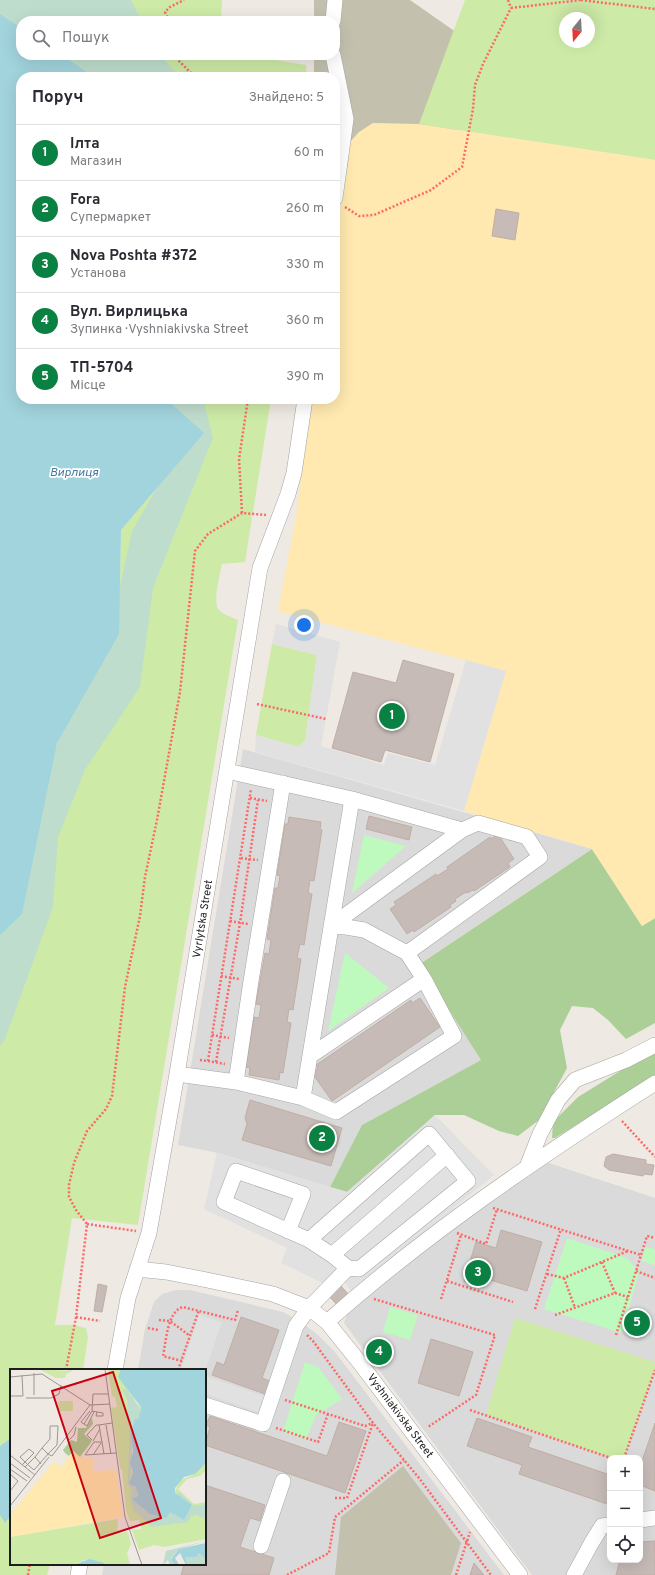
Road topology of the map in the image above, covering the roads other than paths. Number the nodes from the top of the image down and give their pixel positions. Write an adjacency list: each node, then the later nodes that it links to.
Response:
1 (335, 0): 2 (street)
2 (333, 16)
3 (333, 60): 4 (street)
4 (336, 72)
5 (340, 92): 6 (street)
6 (340, 181)
7 (304, 404): 8 (street, Vyrlytska Street)
8 (227, 771): 9 (street); 17 (street, Vyrlytska Street)
9 (283, 783): 10 (street); 18 (street)
10 (352, 799): 11 (street); 12 (street)
11 (462, 830): 12 (street); 13 (street)
12 (331, 926): 13 (street); 16 (street)
13 (407, 953): 14 (street)
14 (424, 979): 16 (street); 20 (street)
15 (655, 1045): 22 (street)
16 (310, 1056): 20 (street)
17 (177, 1074): 18 (street); 27 (street, Vyrlytska Street)
18 (236, 1082): 20 (street)
19 (655, 1083): 22 (street)
20 (303, 1098)
21 (447, 1155): 24 (street); 25 (street); 26 (street)
22 (527, 1167): 29 (street)
23 (288, 1230): 23 (street); 24 (street)
24 (310, 1240): 25 (street)
25 (332, 1255): 26 (street)
26 (348, 1268): 28 (street)
27 (137, 1269): 28 (street, Vyshniakivska Street); 30 (street, Vyrlytska Street)
28 (309, 1308): 29 (street, Vyshniakivska Street); 31 (street)
29 (327, 1322): 40 (street, Vyshniakivska Street)
30 (115, 1369)
31 (206, 1405)
32 (283, 1481): 36 (street)
33 (655, 1518): 34 (street)
34 (643, 1520)
35 (607, 1525): 38 (street)
36 (261, 1546)
37 (80, 1565): 39 (street)
38 (577, 1574)
39 (78, 1575)
40 (520, 1575)

